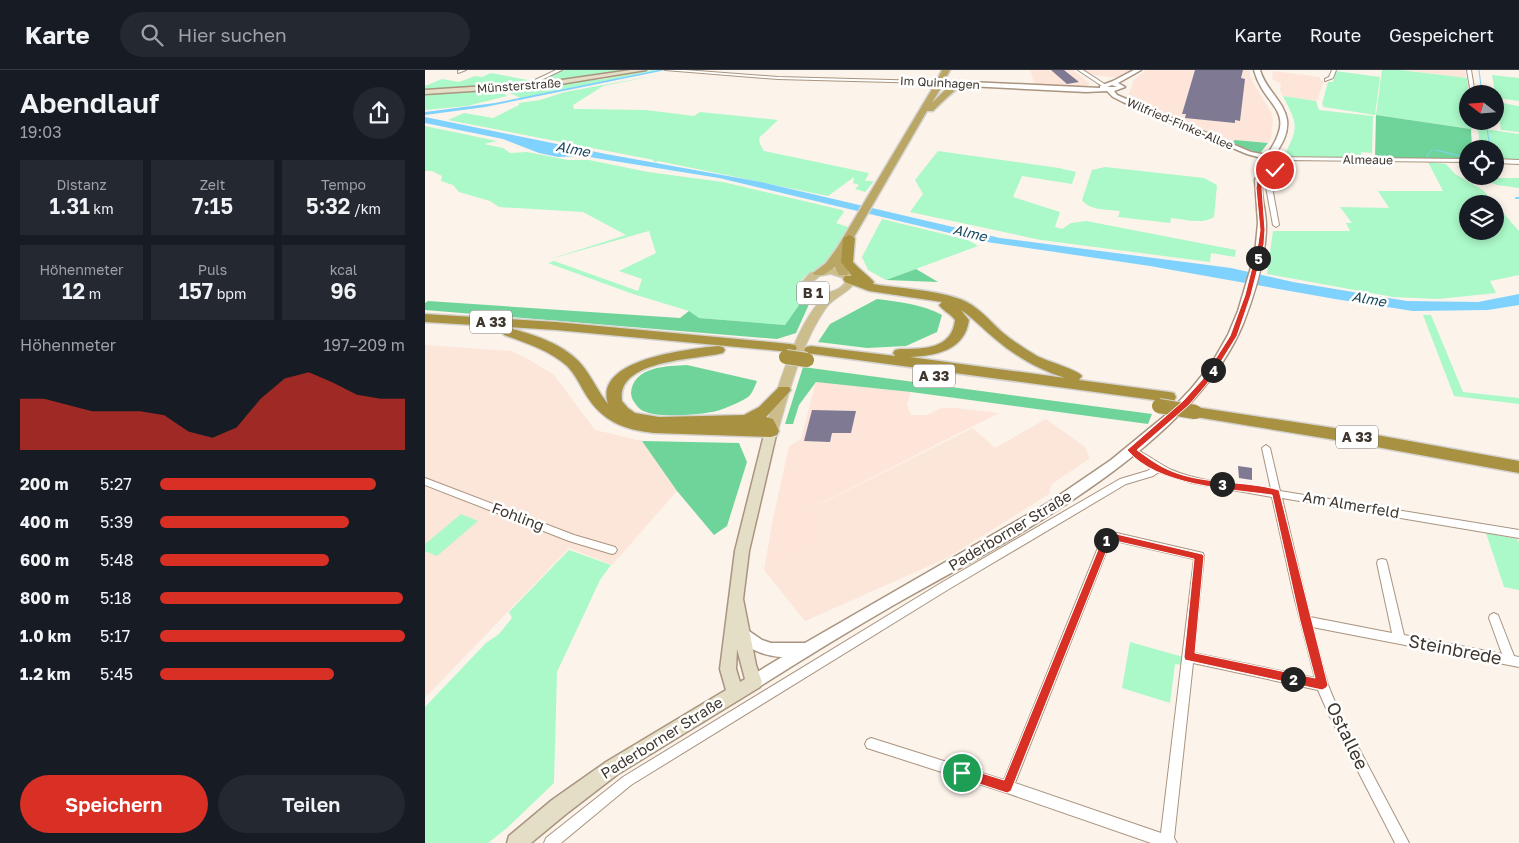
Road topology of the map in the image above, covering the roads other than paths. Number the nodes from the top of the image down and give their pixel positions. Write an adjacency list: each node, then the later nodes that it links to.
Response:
1 (465, 70): 11 (street)
2 (560, 70): 13 (street)
3 (643, 70): 18 (main road, Münsterstraße)
4 (667, 70): 10 (street, Im Quinhagen)
5 (946, 70): 19 (highway, B 1)
6 (1079, 70): 17 (street)
7 (1257, 70): 20 (street, Paderborner Straße)
8 (1334, 70): 12 (street)
9 (1469, 70): 16 (street)
10 (676, 71): 14 (street, Im Quinhagen)
11 (459, 72)
12 (1327, 80)
13 (535, 81)
14 (928, 82): 15 (street, Im Quinhagen); 19 (highway, B 1)
15 (959, 85): 17 (street, Im Quinhagen); 19 (highway)
16 (1472, 85)
17 (1111, 86): 20 (street, Wilfried-Finke-Allee)
18 (425, 92)
19 (917, 122): 26 (highway, B 1)
20 (1269, 158): 21 (street, Almeaue); 46 (street, Paderborner Straße)
21 (1283, 159): 22 (street, Almeaue); 25 (street)
22 (1459, 161)
23 (1504, 161): 24 (street)
24 (1519, 162)
25 (1276, 225)
26 (845, 243): 27 (highway, B 1); 28 (highway, B 1); 29 (highway)
27 (819, 273): 28 (main road, B 1); 30 (main road, B 1)
28 (846, 276): 29 (highway); 31 (main road, B 1)
29 (889, 289): 40 (highway)
30 (812, 293): 31 (main road, B 1); 34 (main road, B 1)
31 (838, 293): 34 (main road, B 1); 38 (highway)
32 (425, 318): 37 (highway, A 33)
33 (425, 326): 35 (highway, A 33)
34 (807, 330): 39 (main road, B 1)
35 (509, 332): 36 (highway, A 33); 44 (highway)
36 (718, 350): 37 (highway, A 33); 43 (highway)
37 (788, 353): 38 (highway, A 33, bridge)
38 (814, 354): 40 (highway, A 33); 41 (highway, A 33)
39 (784, 390): 43 (highway); 44 (main road, B 1)
40 (1137, 393): 41 (highway, A 33)
41 (1164, 402): 42 (highway, A 33, bridge)
42 (1199, 407): 47 (highway, A 33); 48 (highway, A 33)
43 (747, 421): 44 (highway)
44 (771, 431): 55 (main road)
45 (1266, 448): 51 (street, Ostallee)
46 (1131, 450): 49 (street, Am Almerfeld); 60 (street, Paderborner Straße)
47 (1519, 455)
48 (1519, 467)
49 (1157, 468): 51 (street, Am Almerfeld); 70 (street, Paderborner Straße)
50 (425, 481): 53 (street, Fohling)
51 (1276, 493): 52 (street, Am Almerfeld); 57 (street, Ostallee)
52 (1519, 534)
53 (612, 550)
54 (1382, 563): 59 (street, Steinbrede)
55 (737, 600): 58 (main road); 65 (main road)
56 (1494, 618): 62 (street, Steinbrede)
57 (1305, 621): 59 (street, Steinbrede); 64 (street, Ostallee)
58 (743, 633): 60 (street); 63 (main road)
59 (1399, 639): 62 (street, Steinbrede)
60 (809, 648): 63 (street, Paderborner Straße)
61 (1189, 657): 64 (street); 67 (street); 68 (street)
62 (1515, 661)
63 (754, 682): 65 (main road, Paderborner Straße)
64 (1322, 685): 71 (street, Ostallee)
65 (735, 693): 69 (main road, Paderborner Straße)
66 (871, 744): 67 (street)
67 (1007, 787): 68 (street)
68 (1169, 842)
69 (516, 843)
70 (551, 843)
71 (1402, 843)

